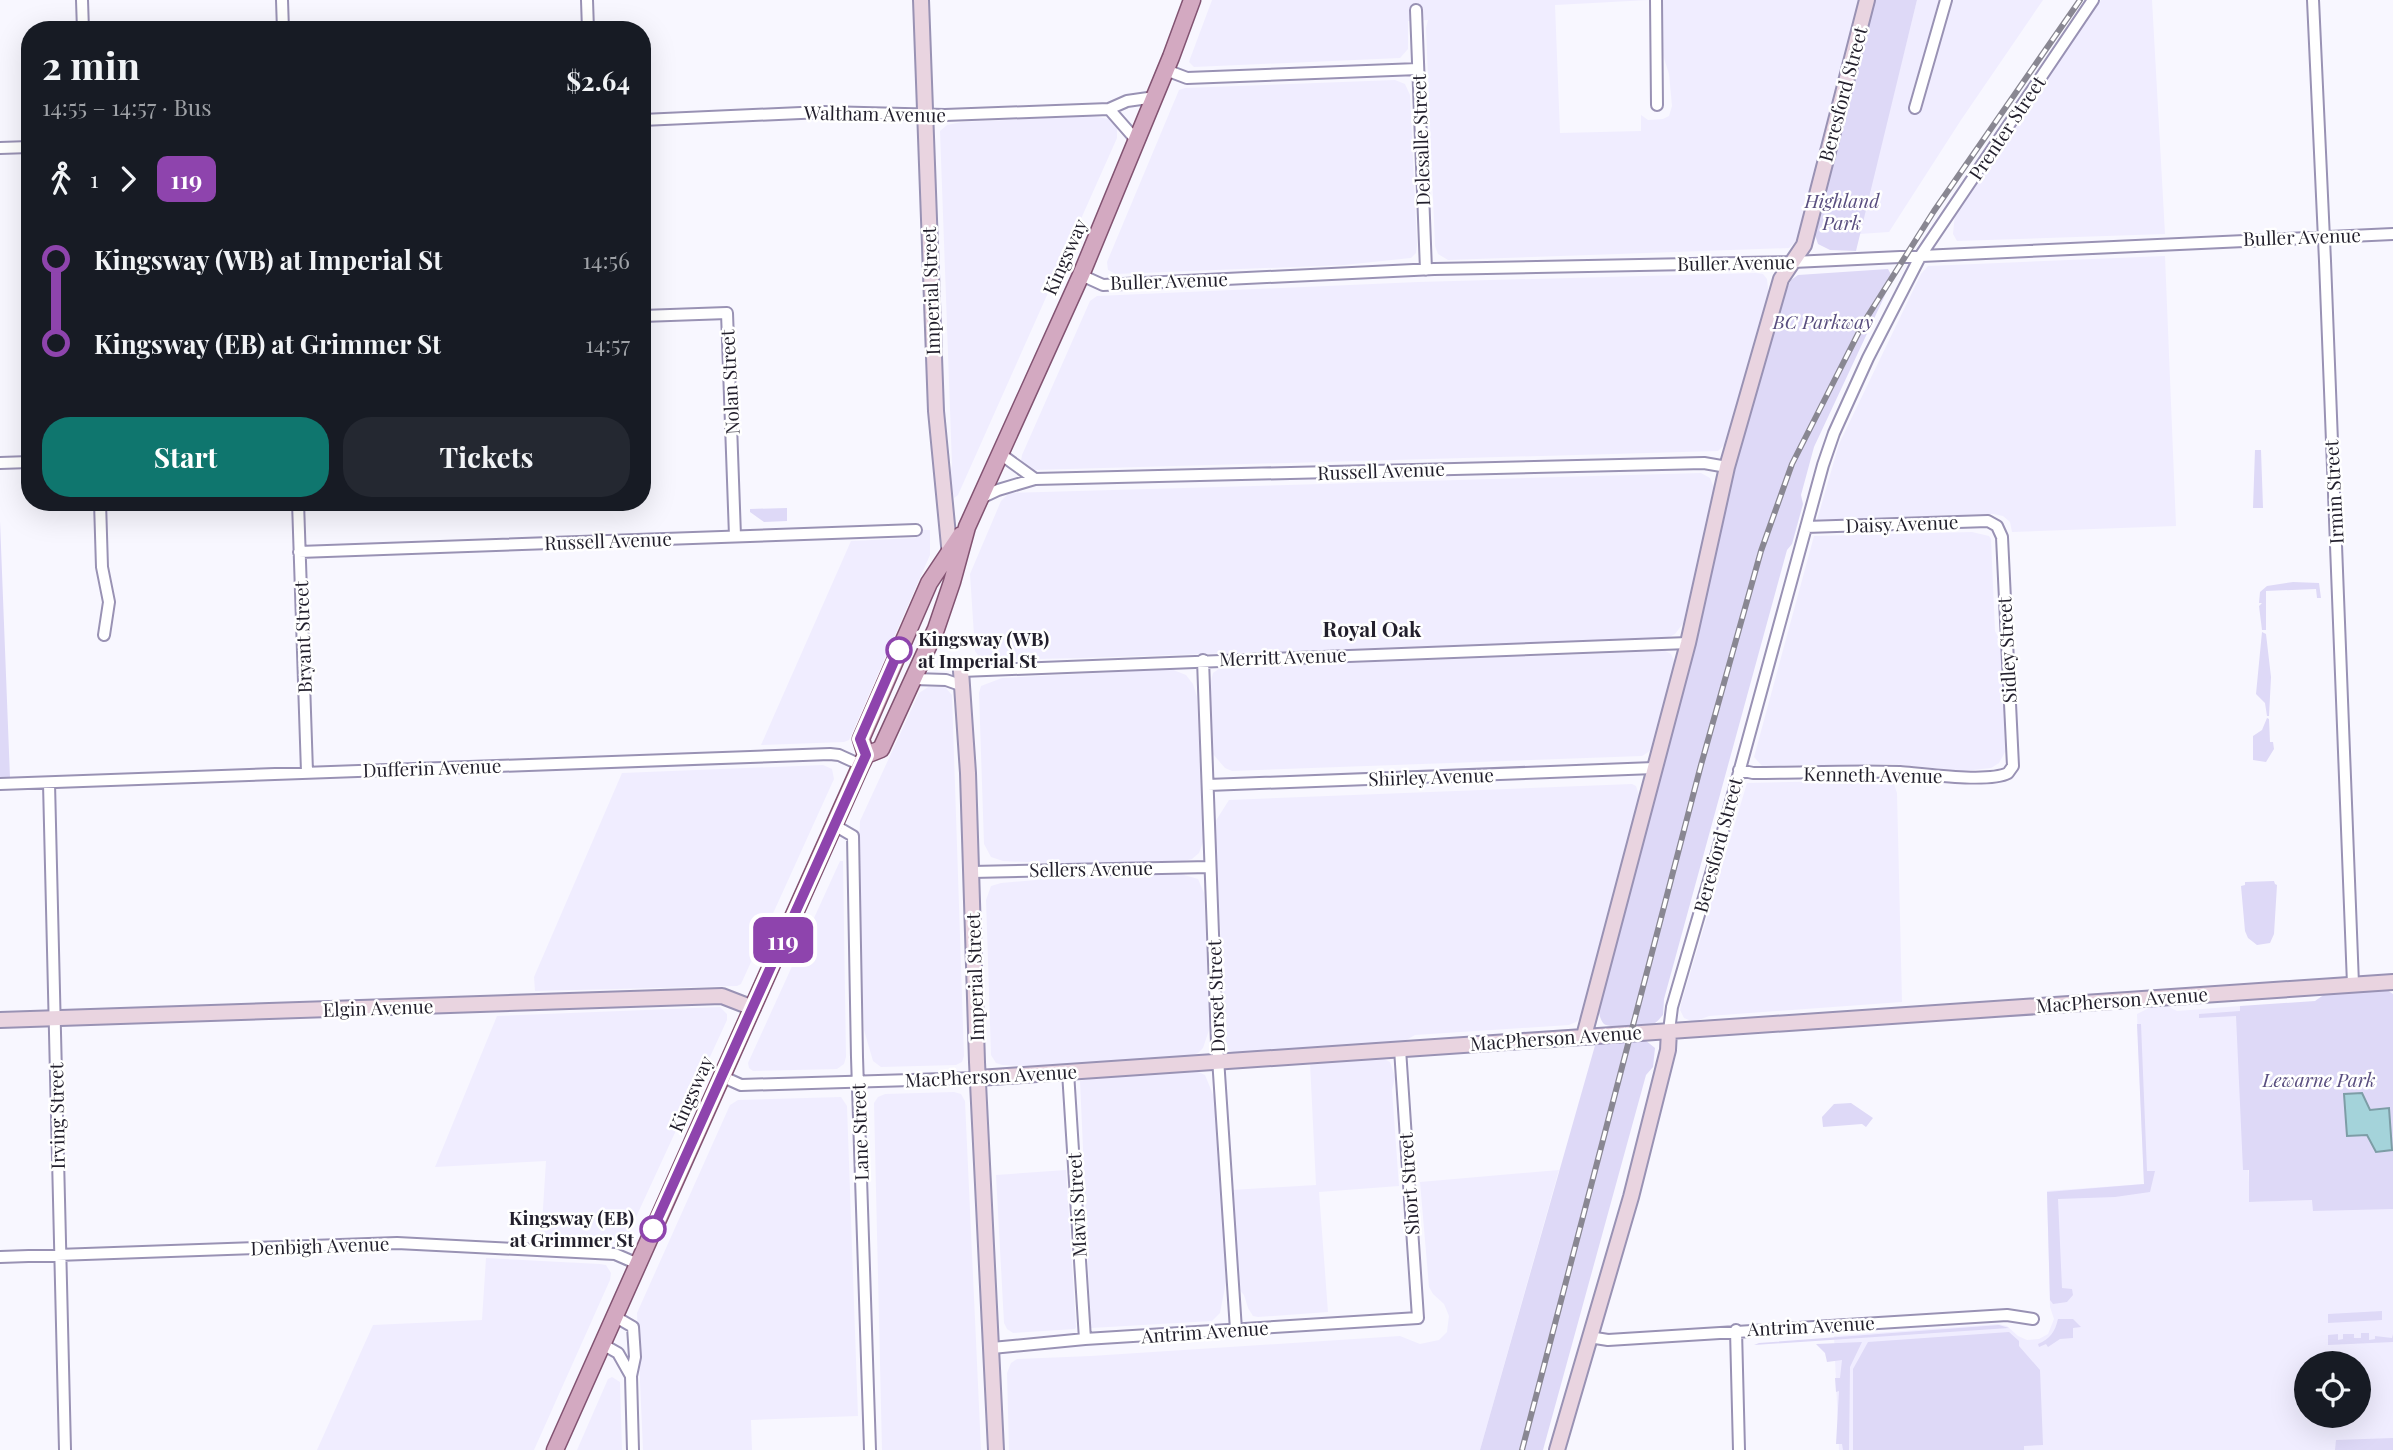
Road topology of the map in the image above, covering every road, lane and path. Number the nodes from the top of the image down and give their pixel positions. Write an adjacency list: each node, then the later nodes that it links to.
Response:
1 (82, 0): 12 (street)
2 (282, 0): 13 (street)
3 (587, 0): 14 (street)
4 (921, 0): 21 (street, Imperial Street)
5 (1192, 0): 15 (main road, Kingsway)
6 (1656, 0): 18 (street)
7 (1867, 0): 29 (street, Beresford Street)
8 (1946, 0): 19 (street)
9 (2093, 0): 28 (street, Prenter Street)
10 (2312, 0): 27 (street, Irmin Street)
11 (1416, 10): 16 (street, Delesalle Street)
12 (83, 21)
13 (283, 21)
14 (588, 21)
15 (1166, 69): 16 (street); 17 (main road, Kingsway)
16 (1418, 69): 30 (street, Delesalle Street)
17 (1155, 97): 20 (street, Waltham Avenue); 23 (main road, Kingsway)
18 (1657, 105)
19 (1915, 108)
20 (1109, 109): 21 (street, Waltham Avenue); 23 (street)
21 (925, 114): 22 (street, Waltham Avenue); 46 (street, Imperial Street)
22 (651, 120)
23 (1137, 141): 31 (main road, Kingsway)
24 (21, 147): 25 (street)
25 (0, 148)
26 (2393, 234): 27 (street, Buller Avenue)
27 (2324, 236): 28 (street, Buller Avenue); 66 (street, Irmin Street)
28 (1921, 255): 29 (street, Buller Avenue); 43 (street, Beresford Street)
29 (1794, 262): 30 (street, Buller Avenue); 36 (street, Beresford Street)
30 (1426, 270): 31 (street, Buller Avenue)
31 (1081, 275): 33 (main road, Kingsway)
32 (651, 316): 45 (street, Nolan Street)
33 (999, 453): 37 (street); 38 (main road, Kingsway)
34 (21, 462): 35 (street)
35 (0, 463)
36 (1727, 467): 37 (street, Russell Avenue); 50 (street, Beresford Street)
37 (1035, 479): 38 (street, Russell Avenue)
38 (979, 499): 42 (main road, Kingsway)
39 (100, 511): 49 (street)
40 (298, 511): 47 (street, Bryant Street)
41 (1997, 526): 43 (street, Daisy Avenue); 58 (street, Sidley Street)
42 (967, 527): 46 (main road, Kingsway); 48 (main road, Kingsway)
43 (1806, 527): 56 (street, Beresford Street)
44 (916, 530): 45 (street, Russell Avenue)
45 (735, 536): 47 (street, Russell Avenue)
46 (949, 551): 48 (street, Imperial Street); 54 (main road, Kingsway)
47 (299, 552): 57 (street, Bryant Street)
48 (952, 582): 52 (main road, Kingsway)
49 (104, 635)
50 (1688, 643): 51 (street, Merritt Avenue); 55 (street, Beresford Street)
51 (1203, 660): 53 (street, Merritt Avenue); 61 (street, Dorset Street)
52 (914, 679): 53 (street, Merritt Avenue); 54 (main road, Kingsway)
53 (962, 679): 64 (street, Imperial Street)
54 (863, 760): 57 (street, Dufferin Avenue); 62 (main road, Kingsway)
55 (1654, 768): 61 (street, Shirley Avenue); 71 (street, Beresford Street)
56 (1739, 770): 58 (street, Kenneth Avenue); 70 (street, Beresford Street)
57 (307, 772): 59 (street, Dufferin Avenue)
58 (2008, 773)
59 (49, 783): 60 (street, Dufferin Avenue); 68 (street, Irving Street)
60 (0, 784)
61 (1208, 785): 63 (street, Dorset Street)
62 (834, 825): 67 (main road, Kingsway); 77 (street, Lane Street)
63 (1210, 867): 64 (street, Sellers Avenue); 73 (street, Dorset Street)
64 (972, 872): 76 (street, Imperial Street)
65 (2393, 982): 66 (street, MacPherson Avenue)
66 (2353, 984): 70 (street, MacPherson Avenue)
67 (753, 1008): 68 (street, Elgin Avenue); 75 (main road, Kingsway)
68 (55, 1018): 69 (street, Elgin Avenue); 78 (street, Irving Street)
69 (0, 1020)
70 (1669, 1031): 71 (street, MacPherson Avenue); 86 (street, Beresford Street)
71 (1584, 1036): 72 (street, MacPherson Avenue)
72 (1401, 1049): 73 (street, MacPherson Avenue); 82 (street, Short Street)
73 (1218, 1062): 74 (street, MacPherson Avenue); 84 (street, Dorset Street)
74 (1068, 1072): 76 (street, MacPherson Avenue); 87 (street, Mavis Street)
75 (721, 1076): 77 (street, MacPherson Avenue); 80 (main road, Kingsway)
76 (978, 1078): 77 (street, MacPherson Avenue); 89 (street, Imperial Street)
77 (858, 1082): 94 (street, Lane Street)
78 (60, 1255): 79 (street, Denbigh Avenue); 80 (street, Denbigh Avenue); 91 (street, Irving Street)
79 (0, 1257)
80 (638, 1264): 81 (main road, Kingsway)
81 (614, 1316): 88 (main road, Kingsway); 90 (street)
82 (1418, 1318): 84 (street, Antrim Avenue)
83 (2033, 1318): 85 (street, Antrim Avenue)
84 (1236, 1330): 87 (street, Antrim Avenue)
85 (1736, 1331): 86 (street, Antrim Avenue); 97 (street)
86 (1589, 1337): 96 (street, Beresford Street)
87 (1084, 1339): 89 (street, Antrim Avenue)
88 (602, 1344): 90 (street); 92 (main road, Kingsway)
89 (992, 1348): 95 (street, Imperial Street)
90 (631, 1376): 93 (street)
91 (65, 1450)
92 (555, 1450)
93 (633, 1450)
94 (870, 1450)
95 (996, 1450)
96 (1557, 1450)
97 (1739, 1450)

